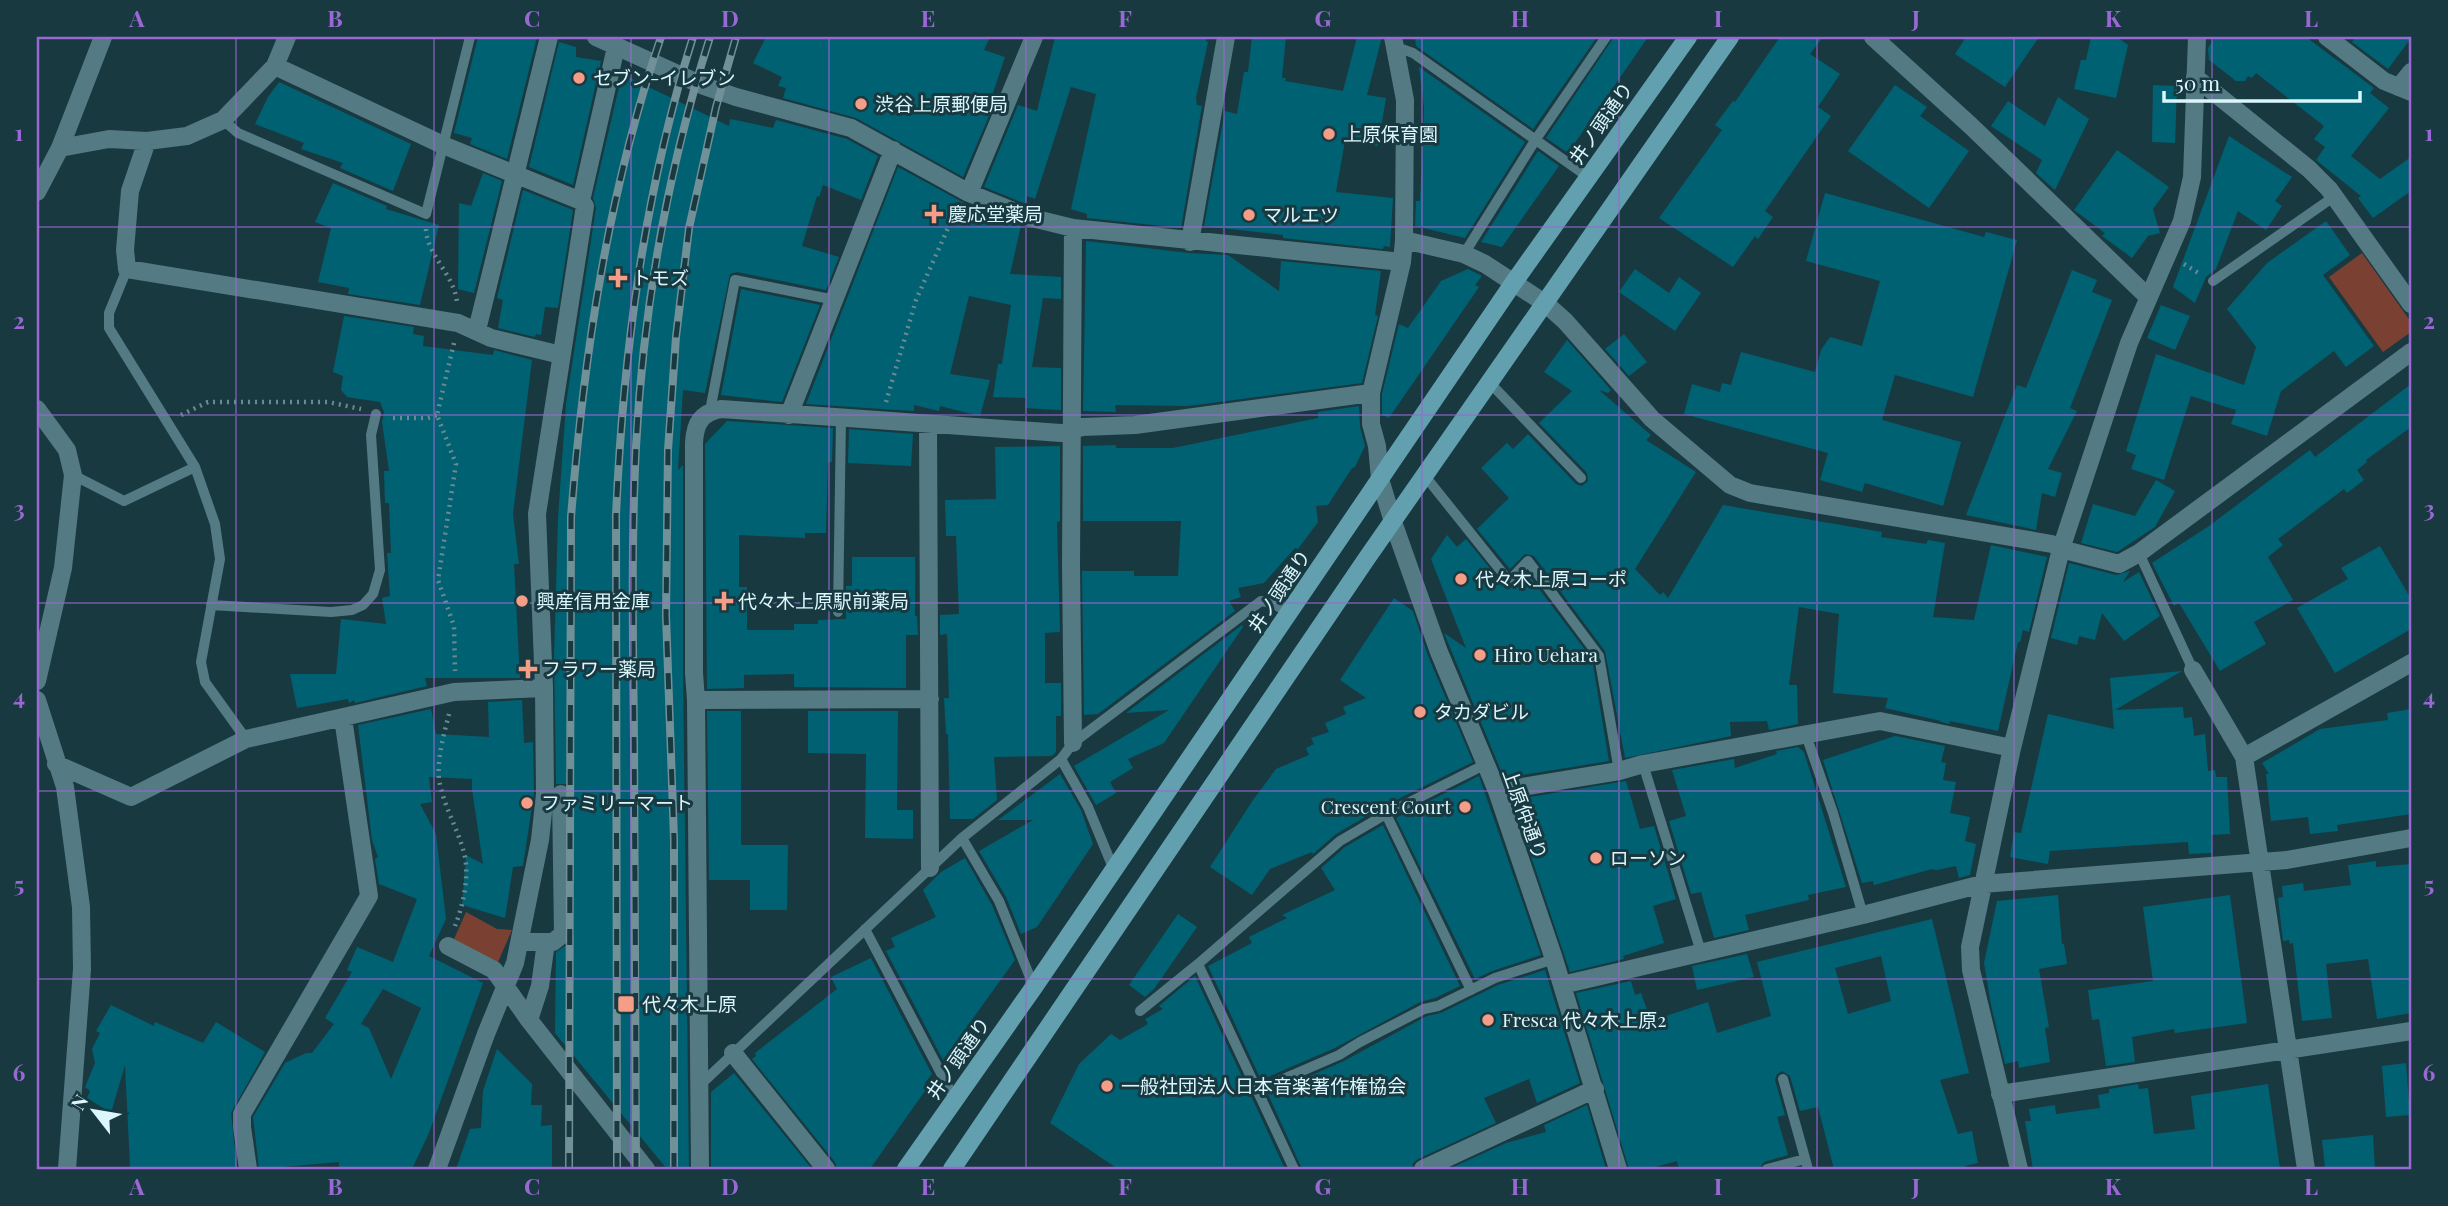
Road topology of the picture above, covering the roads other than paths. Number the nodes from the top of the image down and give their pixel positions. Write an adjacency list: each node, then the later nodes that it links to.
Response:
1 (103, 37): 24 (street)
2 (287, 37): 16 (street)
3 (470, 37): 23 (lane)
4 (549, 37): 26 (street)
5 (596, 37): 15 (street)
6 (1034, 37): 29 (street)
7 (1226, 37): 34 (street)
8 (1606, 37): 21 (lane)
9 (1688, 37): 27 (main road, 井ノ頭通り)
10 (1730, 37): 42 (main road)
11 (1873, 37): 40 (street)
12 (2197, 37): 18 (street)
13 (2327, 37): 19 (street)
14 (1395, 42): 21 (lane); 33 (street, 上原仲通り)
15 (616, 47): 25 (street); 31 (street)
16 (275, 66): 20 (street); 23 (street)
17 (2411, 72): 19 (street)
18 (2195, 78): 30 (street); 40 (street)
19 (2405, 90)
20 (223, 120): 22 (street); 23 (lane)
21 (1536, 139): 27 (lane); 35 (lane)
22 (147, 141): 24 (street); 37 (street)
23 (443, 145): 26 (street)
24 (60, 148): 28 (street)
25 (894, 150): 29 (street); 41 (street)
26 (516, 175): 31 (street); 44 (street)
27 (1588, 177): 39 (main road, 井ノ頭通り)
28 (39, 183)
29 (969, 192): 32 (street)
30 (2334, 196): 38 (lane); 43 (street)
31 (580, 201): 46 (street)
32 (1073, 228): 34 (street); 55 (street)
33 (1404, 240): 35 (street); 36 (street, 上原仲通り)
34 (1190, 242): 36 (street)
35 (1464, 254): 39 (street)
36 (1402, 262): 48 (street, 上原仲通り)
37 (127, 269): 44 (street); 56 (lane)
38 (2213, 281)
39 (1514, 282): 42 (street); 60 (main road, 井ノ頭通り)
40 (2148, 297): 62 (street)
41 (835, 300): 50 (lane); 52 (street)
42 (1546, 304): 47 (main road); 62 (street)
43 (2411, 304)
44 (477, 330): 46 (street)
45 (2411, 352): 63 (street)
46 (561, 355): 70 (street)
47 (1490, 383): 58 (main road); 59 (lane)
48 (1371, 393): 55 (street); 60 (street, 上原仲通り)
49 (37, 408): 57 (street)
50 (710, 411): 52 (street); 72 (street)
51 (376, 414): 64 (lane)
52 (789, 415): 53 (street)
53 (841, 419): 54 (street); 65 (lane)
54 (928, 424): 55 (street); 71 (street)
55 (1072, 430): 78 (street)
56 (195, 467): 57 (lane); 64 (lane)
57 (74, 475): 69 (street)
58 (1425, 476): 61 (main road); 85 (lane)
59 (1581, 478)
60 (1380, 479): 61 (street, 上原仲通り); 66 (main road, 井ノ頭通り)
61 (1393, 522): 84 (street, 上原仲通り); 126 (main road)
62 (2061, 549): 63 (street); 79 (street)
63 (2139, 553): 68 (lane)
64 (211, 605): 77 (lane)
65 (838, 612)
66 (1289, 613): 78 (lane); 93 (main road, 井ノ頭通り)
67 (2411, 663): 80 (street)
68 (2193, 670): 80 (street)
69 (37, 681)
70 (544, 688): 74 (street); 97 (street)
71 (930, 699): 72 (street); 92 (street)
72 (696, 700): 113 (street)
73 (37, 701): 75 (street)
74 (343, 718): 77 (street); 120 (street)
75 (41, 728): 83 (street)
76 (1806, 735): 79 (street); 82 (street); 95 (lane)
77 (246, 739): 83 (street)
78 (1073, 743): 81 (lane)
79 (2012, 748): 94 (street)
80 (2244, 757): 91 (street)
81 (1061, 759): 89 (lane); 93 (lane)
82 (1643, 764): 85 (street); 100 (lane)
83 (56, 765): 119 (street)
84 (1484, 765): 86 (street, 上原仲通り); 88 (lane)
85 (1619, 771): 86 (street)
86 (1497, 791): 101 (street, 上原仲通り)
87 (561, 794): 98 (street)
88 (1386, 814): 102 (lane); 106 (lane)
89 (962, 838): 92 (lane); 104 (lane)
90 (2411, 838): 91 (street)
91 (2259, 860): 94 (street); 110 (street)
92 (930, 868): 96 (lane)
93 (1114, 870): 104 (main road, 井ノ頭通り)
94 (1982, 884): 95 (street); 116 (street)
95 (1863, 915): 100 (street)
96 (865, 929): 111 (lane); 117 (lane)
97 (520, 942): 98 (street); 105 (street)
98 (546, 942): 108 (street)
99 (448, 946): 105 (street)
100 (1701, 952): 103 (street)
101 (1554, 959): 103 (street, 上原仲通り); 106 (lane)
102 (1198, 964): 107 (lane); 115 (lane)
103 (1562, 985): 114 (street, 上原仲通り)
104 (1034, 987): 117 (main road, 井ノ頭通り)
105 (506, 989): 108 (street); 121 (street)
106 (1471, 990): 115 (lane)
107 (1140, 1011)
108 (529, 1020): 122 (street)
109 (2411, 1031): 110 (street)
110 (2288, 1052): 116 (street); 132 (street)
111 (733, 1053): 113 (lane); 124 (street)
112 (1783, 1079): 118 (lane)
113 (699, 1086): 123 (street)
114 (1595, 1089): 128 (street); 129 (street, 上原仲通り)
115 (1258, 1090): 127 (lane)
116 (2000, 1094): 131 (street)
117 (954, 1100): 125 (main road, 井ノ頭通り)
118 (1807, 1164): 130 (lane)
119 (67, 1169)
120 (248, 1169)
121 (437, 1169)
122 (646, 1169)
123 (699, 1169)
124 (826, 1169)
125 (906, 1169)
126 (953, 1169)
127 (1294, 1169)
128 (1423, 1169)
129 (1618, 1169)
130 (1767, 1169)
131 (2019, 1169)
132 (2306, 1169)

